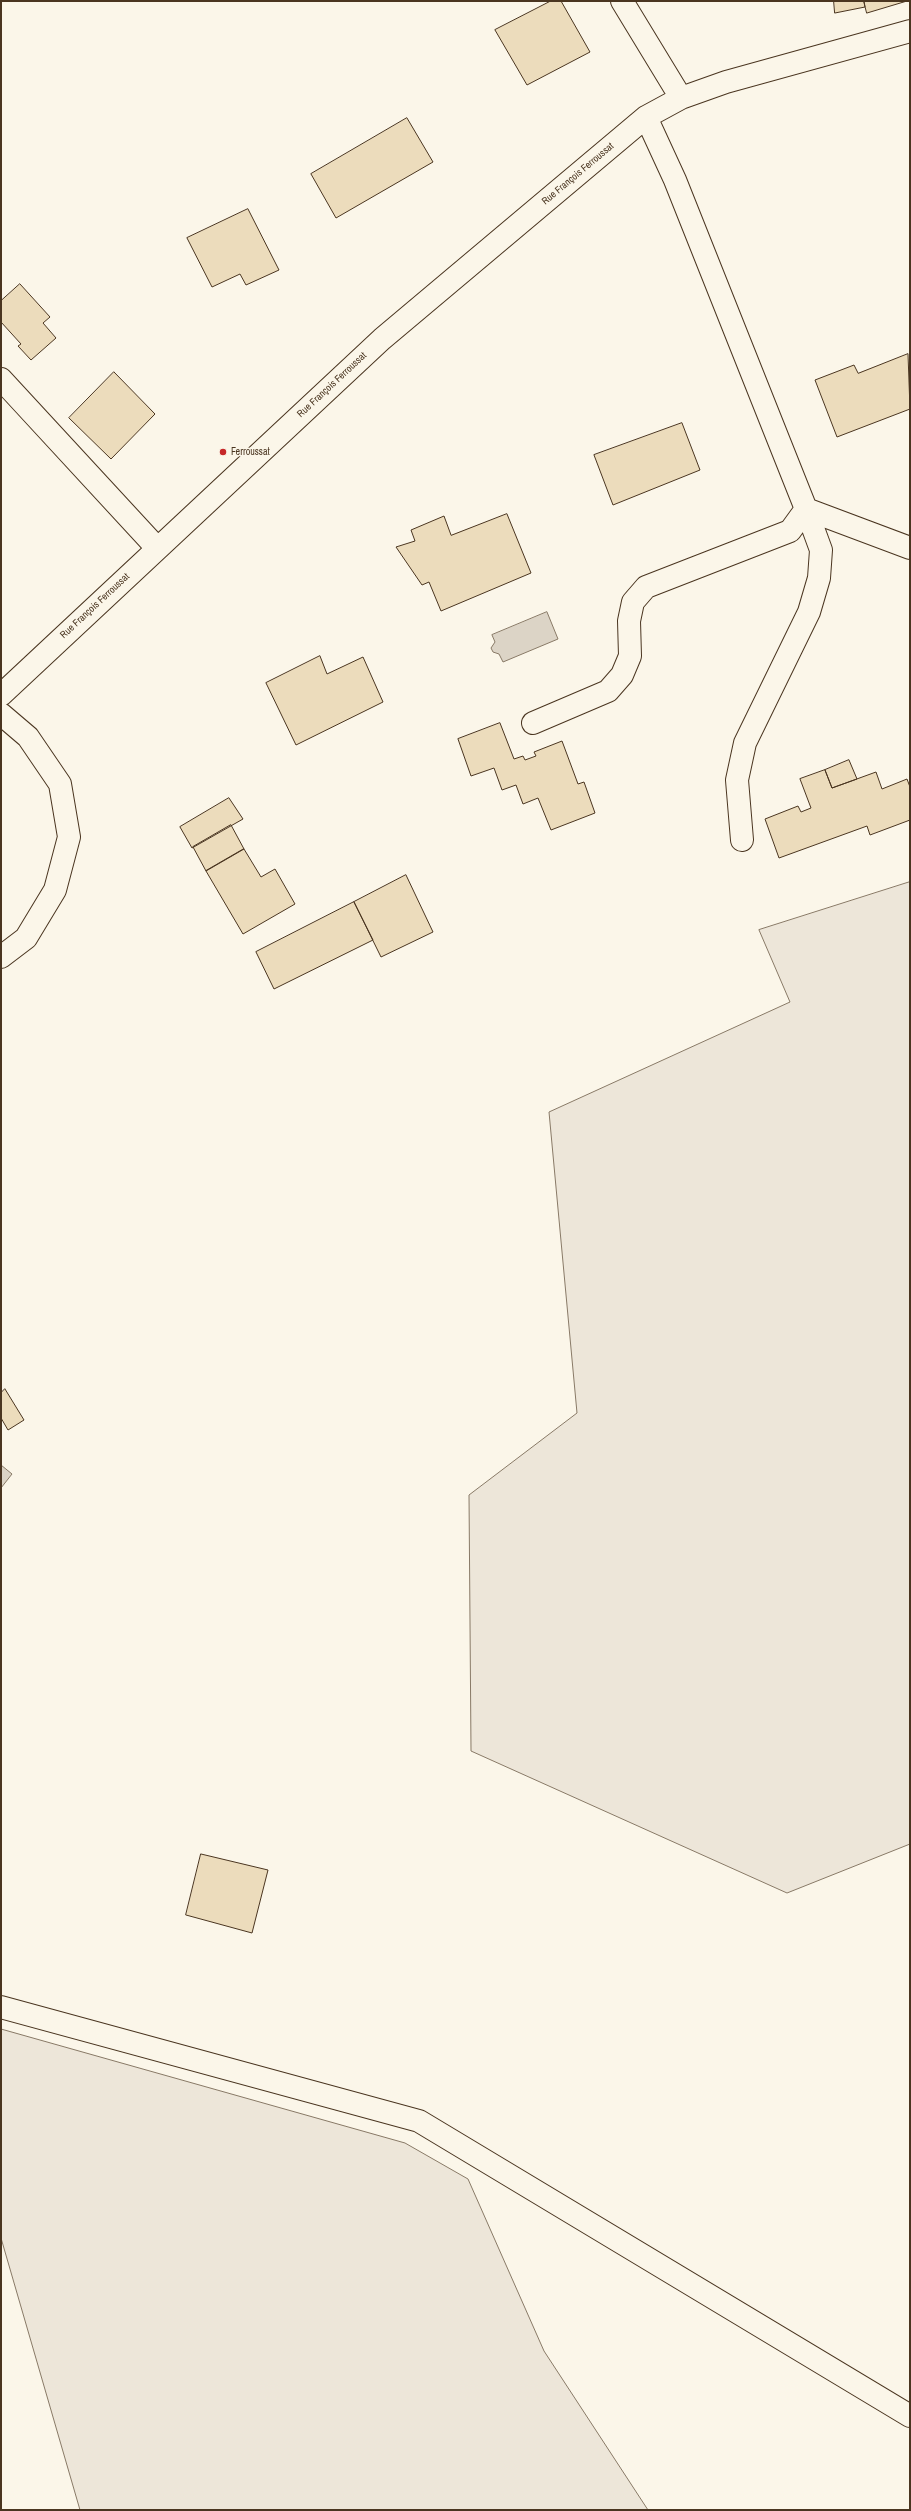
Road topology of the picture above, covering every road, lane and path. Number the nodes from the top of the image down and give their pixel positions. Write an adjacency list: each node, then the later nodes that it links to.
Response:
1 (622, 1): 3 (main road)
2 (910, 31): 3 (main road, Rue François Ferroussat)
3 (680, 98): 4 (main road, Rue François Ferroussat)
4 (646, 117): 6 (main road); 7 (main road, Rue François Ferroussat)
5 (1, 379): 7 (main road)
6 (806, 509): 8 (main road); 11 (main road); 12 (main road)
7 (157, 548): 9 (main road, Rue François Ferroussat)
8 (910, 548)
9 (1, 695)
10 (1, 714): 13 (main road)
11 (533, 723)
12 (742, 840)
13 (1, 957)
14 (1, 2007): 15 (main road)
15 (910, 2416)

